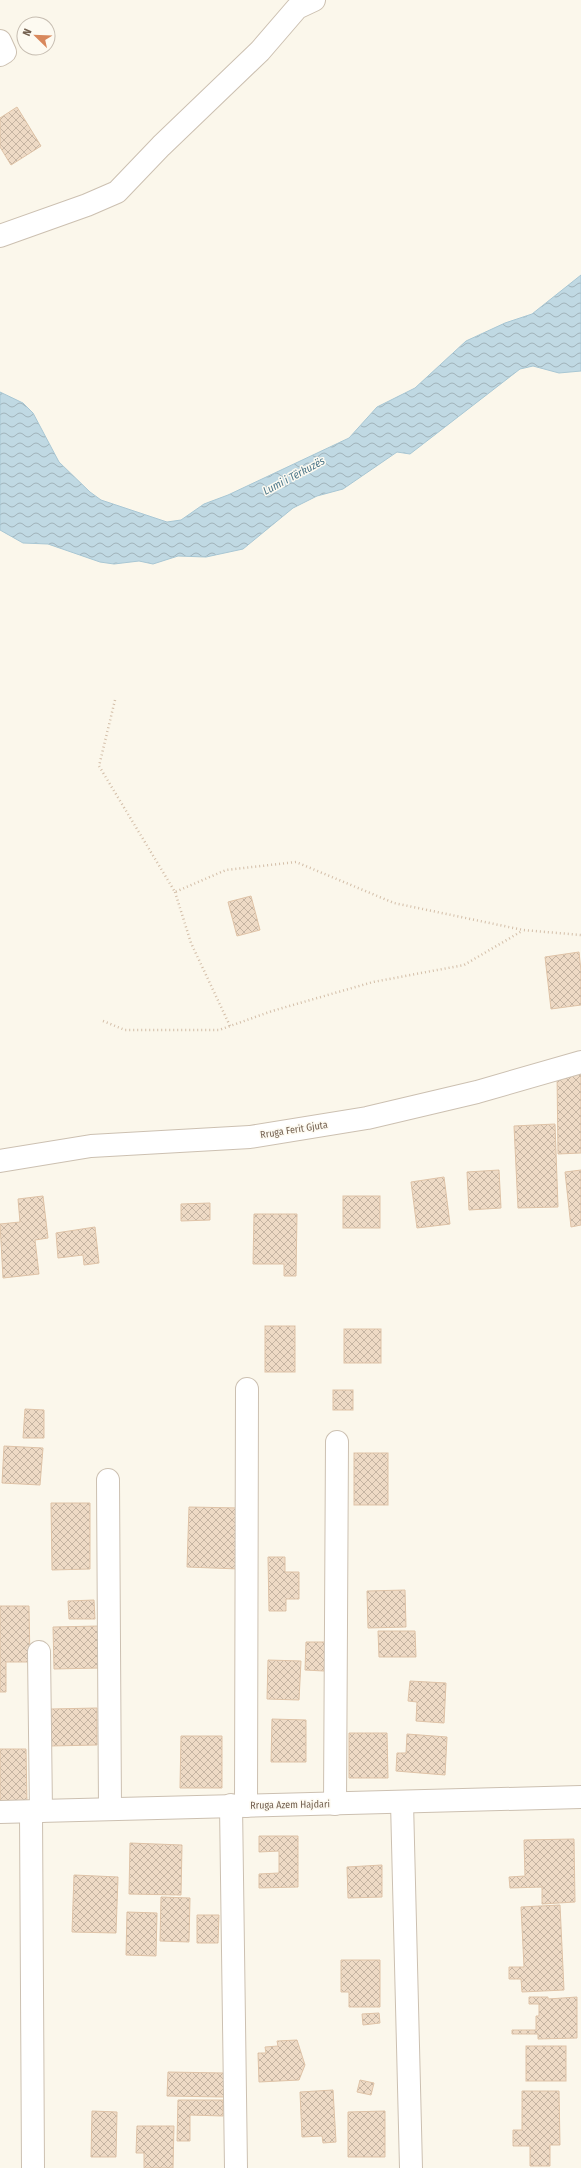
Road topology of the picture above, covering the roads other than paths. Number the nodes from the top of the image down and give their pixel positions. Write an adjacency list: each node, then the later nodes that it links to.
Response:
1 (314, 0): 4 (street)
2 (0, 41): 3 (street)
3 (0, 55)
4 (0, 236)
5 (581, 1062): 6 (street, Rruga Ferit Gjuta)
6 (0, 1161)
7 (247, 1389): 14 (street)
8 (337, 1442): 13 (street)
9 (108, 1480): 15 (street)
10 (39, 1652): 16 (street)
11 (581, 1797): 12 (street, Rruga Azem Hajdari)
12 (402, 1802): 13 (street, Rruga Azem Hajdari); 20 (street)
13 (335, 1804): 14 (street, Rruga Azem Hajdari)
14 (239, 1806): 15 (street, Rruga Azem Hajdari); 19 (street)
15 (110, 1809): 16 (street, Rruga Azem Hajdari)
16 (36, 1811): 17 (street, Rruga Azem Hajdari); 18 (street)
17 (0, 1812)
18 (33, 2168)
19 (236, 2168)
20 (411, 2168)

